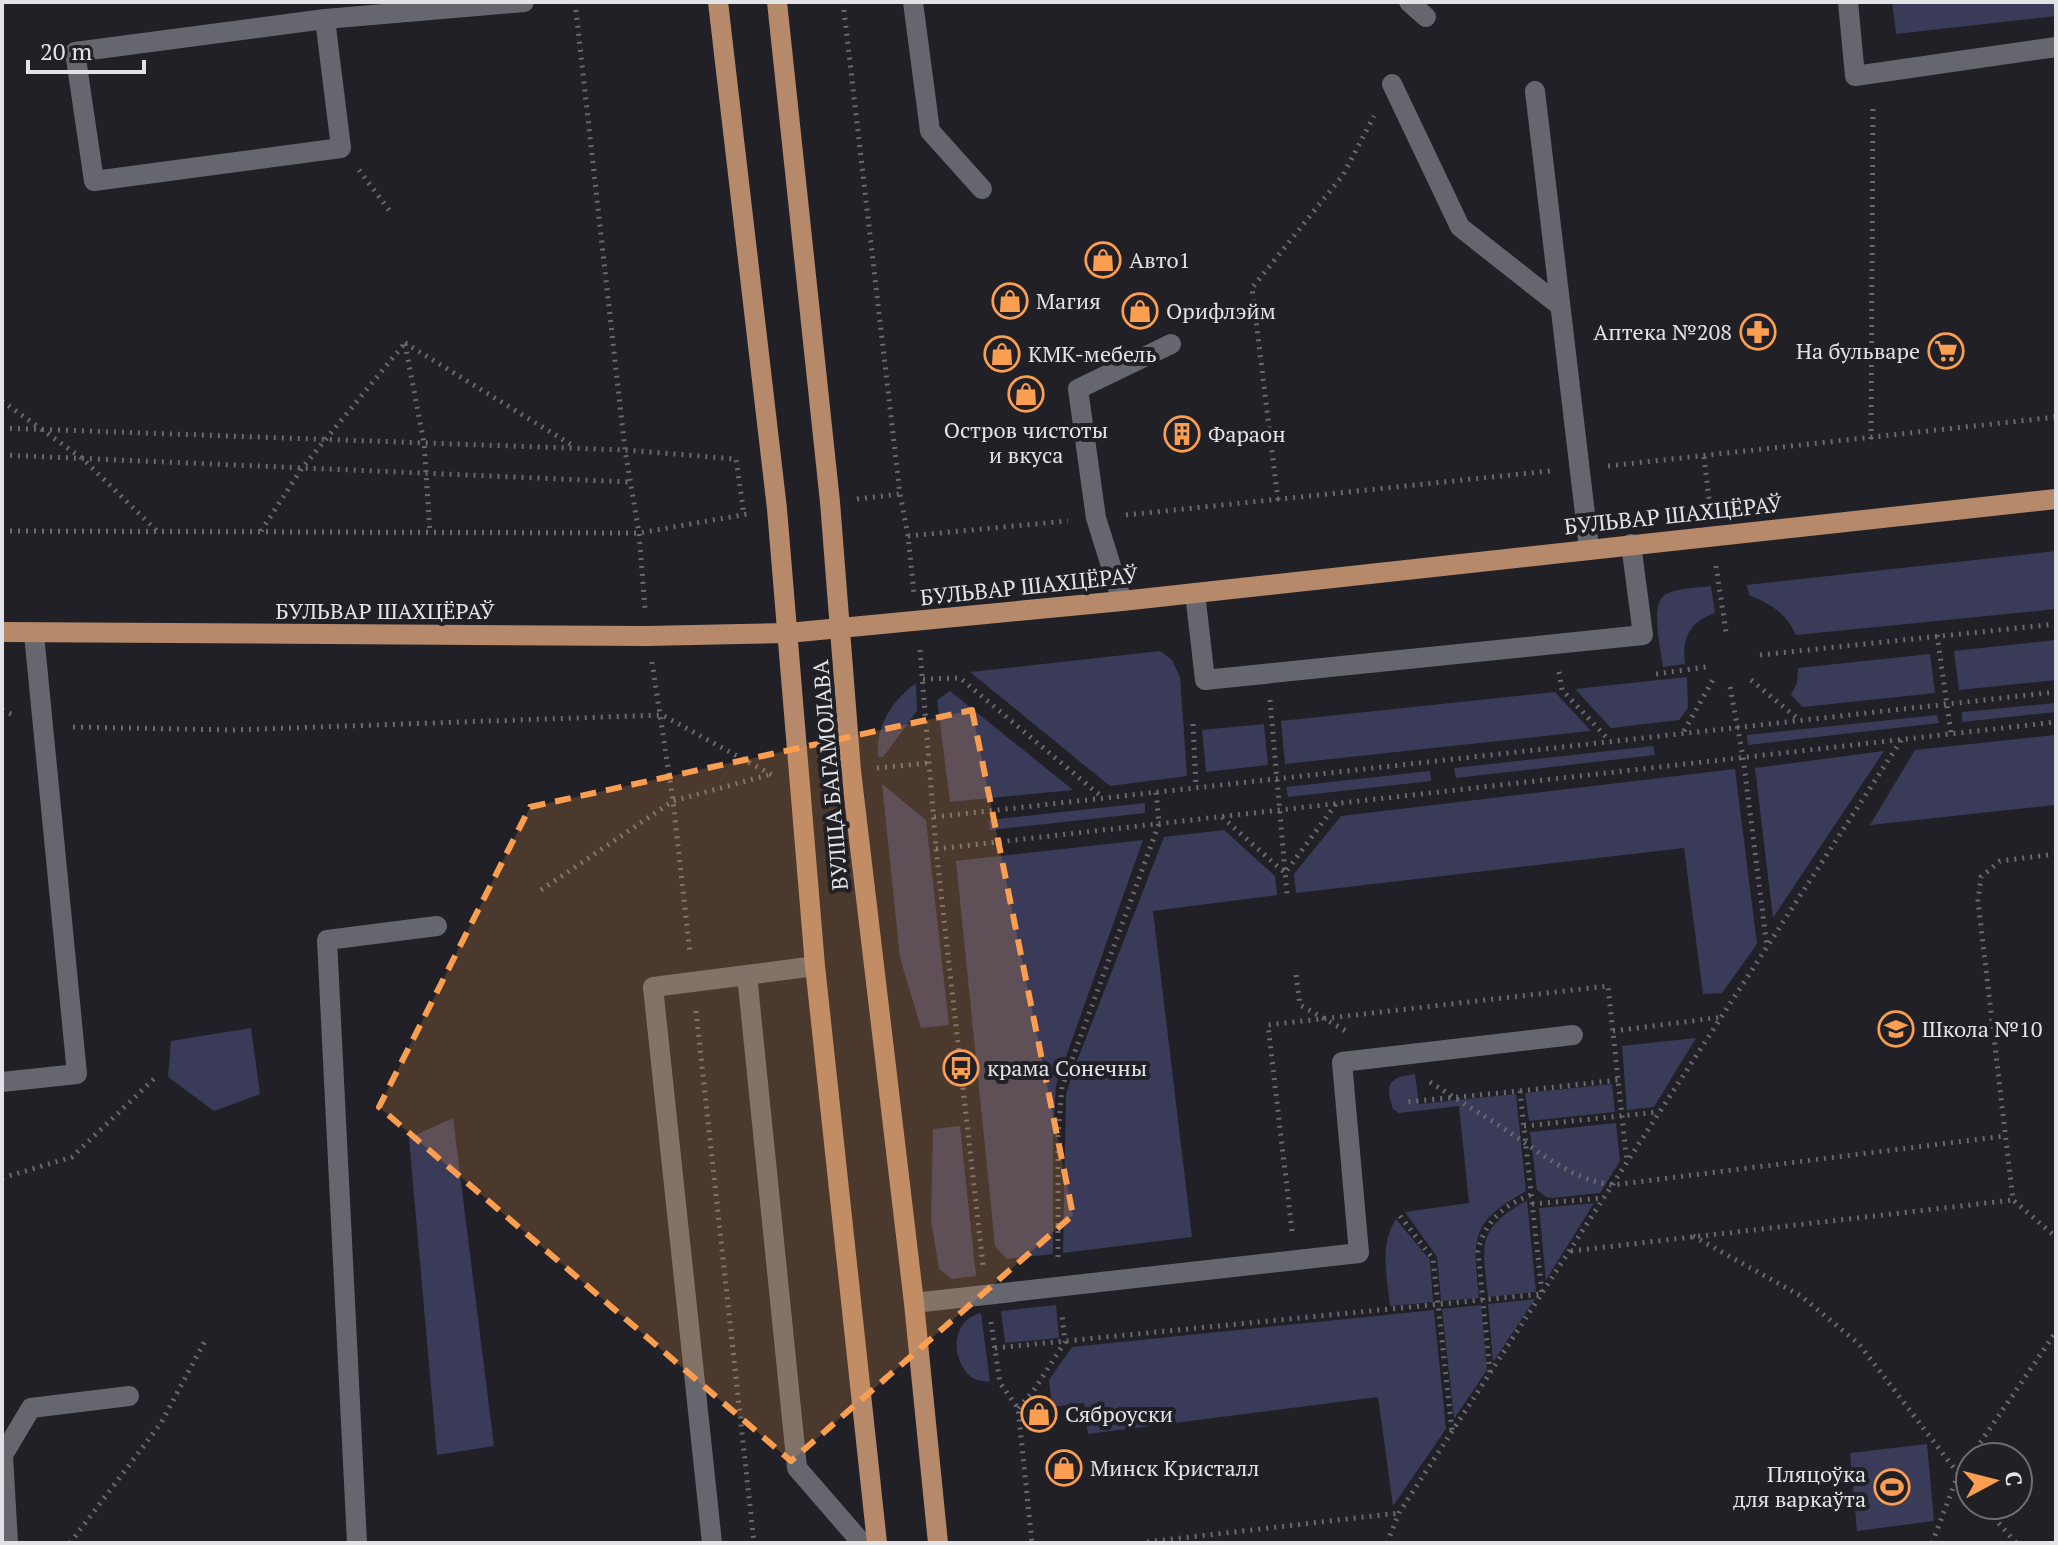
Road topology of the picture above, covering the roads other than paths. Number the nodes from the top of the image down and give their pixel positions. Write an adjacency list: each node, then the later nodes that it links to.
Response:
1 (524, 2): 8 (lane)
2 (718, 2): 22 (main road, ВУЛІЦА БАГАМОЛАВА)
3 (777, 2): 20 (main road, ВУЛІЦА БАГАМОЛАВА)
4 (913, 2): 12 (lane)
5 (1409, 2): 7 (lane)
6 (1848, 2): 9 (lane)
7 (1426, 17)
8 (325, 19): 8 (lane)
9 (2056, 47)
10 (1392, 84): 13 (lane)
11 (1535, 91): 13 (lane)
12 (982, 189)
13 (1559, 305): 17 (lane)
14 (1171, 344): 19 (lane)
15 (2056, 499): 16 (main road, БУЛЬВАР ШАХЦЁРАЎ)
16 (1631, 544): 17 (main road, БУЛЬВАР ШАХЦЁРАЎ); 18 (lane)
17 (1589, 548): 18 (main road, БУЛЬВАР ШАХЦЁРАЎ)
18 (1195, 593): 19 (main road, БУЛЬВАР ШАХЦЁРАЎ)
19 (1122, 601): 20 (main road, БУЛЬВАР ШАХЦЁРАЎ)
20 (841, 628): 22 (main road, БУЛЬВАР ШАХЦЁРАЎ); 29 (main road, ВУЛІЦА БАГАМОЛАВА)
21 (2, 632): 23 (main road, БУЛЬВАР ШАХЦЁРАЎ)
22 (788, 633): 23 (main road, БУЛЬВАР ШАХЦЁРАЎ); 25 (main road, ВУЛІЦА БАГАМОЛАВА)
23 (34, 634): 28 (lane)
24 (437, 926): 32 (lane)
25 (815, 966): 26 (lane); 35 (main road, ВУЛІЦА БАГАМОЛАВА)
26 (747, 975): 33 (lane); 34 (lane)
27 (1573, 1035): 29 (lane)
28 (2, 1082)
29 (914, 1303): 36 (main road, ВУЛІЦА БАГАМОЛАВА)
30 (129, 1396): 31 (lane)
31 (8, 1543)
32 (357, 1543)
33 (712, 1543)
34 (862, 1543)
35 (877, 1543)
36 (938, 1543)

